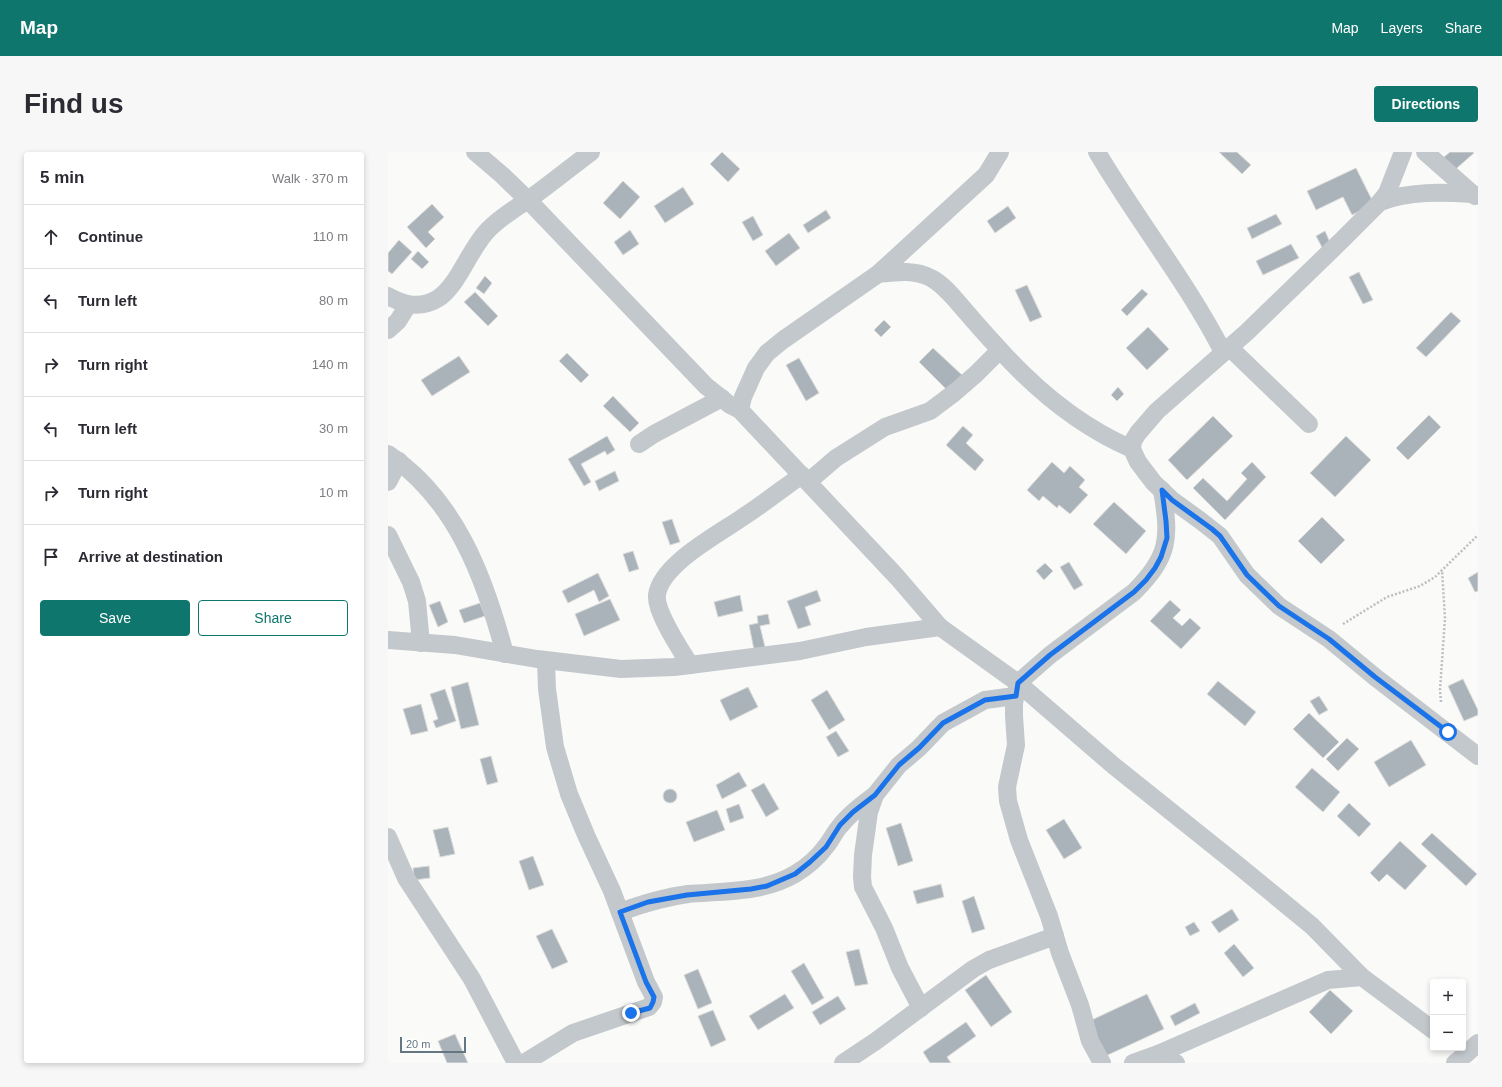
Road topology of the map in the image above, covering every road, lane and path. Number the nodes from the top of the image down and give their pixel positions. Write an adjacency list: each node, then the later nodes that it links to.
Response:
1 (475, 152): 8 (street)
2 (590, 152): 8 (street)
3 (1000, 152): 10 (street)
4 (1097, 152): 15 (street)
5 (1403, 152): 9 (street)
6 (1424, 152): 7 (street)
7 (1475, 196): 9 (street)
8 (528, 200): 12 (street); 16 (street)
9 (1380, 202): 15 (street)
10 (878, 274): 14 (street); 17 (street)
11 (388, 296): 12 (street)
12 (408, 305): 13 (street)
13 (388, 330)
14 (1000, 350): 20 (street); 22 (street)
15 (1226, 350): 18 (street); 20 (street)
16 (722, 398): 17 (street); 19 (street)
17 (740, 410): 22 (street)
18 (1309, 424)
19 (639, 444)
20 (1132, 449): 24 (street)
21 (393, 458): 23 (street); 32 (street)
22 (805, 479): 29 (street); 34 (street)
23 (388, 482)
24 (1162, 490): 35 (street); 36 (street)
25 (388, 535): 31 (street)
26 (1478, 536): 27 (path)
27 (1442, 570): 28 (path); 36 (path)
28 (1342, 625)
29 (940, 627): 34 (street); 35 (street)
30 (388, 640): 31 (street)
31 (421, 643): 32 (street)
32 (505, 654): 33 (street)
33 (546, 660): 34 (street); 40 (street)
34 (690, 665)
35 (1017, 690): 38 (street); 41 (street); 42 (street)
36 (1448, 732): 37 (street)
37 (1478, 756)
38 (875, 795): 40 (street); 43 (street)
39 (388, 837): 46 (street)
40 (620, 912): 47 (street)
41 (1055, 936): 43 (street); 49 (street)
42 (1362, 978): 44 (street); 45 (street)
43 (921, 1008): 48 (street)
44 (1430, 1028)
45 (1158, 1054): 50 (street); 51 (street)
46 (516, 1063)
47 (524, 1063)
48 (843, 1063)
49 (1102, 1063)
50 (1133, 1063)
51 (1176, 1063)

